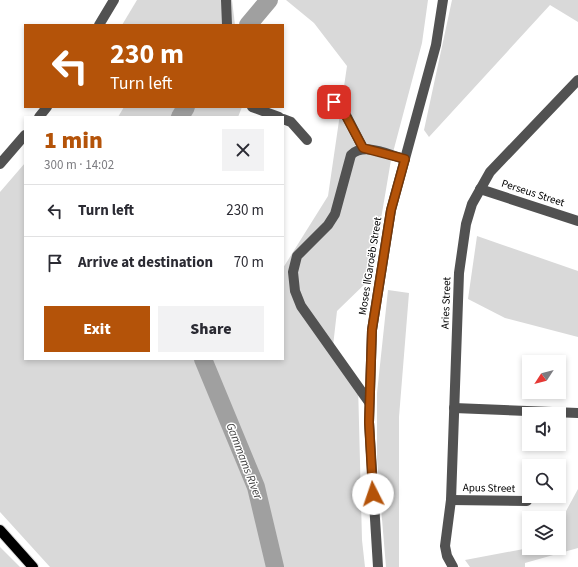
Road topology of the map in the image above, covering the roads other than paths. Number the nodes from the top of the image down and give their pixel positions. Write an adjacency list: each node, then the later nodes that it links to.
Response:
1 (114, 0): 4 (street)
2 (226, 0): 5 (street)
3 (443, 0): 16 (street, Moses ǁGaroëb Street)
4 (100, 24)
5 (227, 24)
6 (578, 80): 18 (street, Aries Street)
7 (324, 103): 15 (street)
8 (46, 108): 10 (street)
9 (255, 108): 11 (street)
10 (40, 116)
11 (276, 116)
12 (284, 119): 14 (street)
13 (24, 136): 17 (street)
14 (307, 140)
15 (363, 148): 16 (street); 20 (street)
16 (405, 159): 20 (street, Moses ǁGaroëb Street)
17 (0, 164)
18 (480, 189): 19 (street, Perseus Street); 21 (street, Aries Street)
19 (578, 221)
20 (369, 402): 27 (street, Moses ǁGaroëb Street)
21 (454, 408): 22 (street); 23 (street, Aries Street)
22 (578, 413)
23 (451, 500): 24 (street, Apus Street); 28 (street, Aries Street)
24 (522, 501)
25 (0, 530): 26 (main road)
26 (33, 567)
27 (378, 567)
28 (453, 567)

